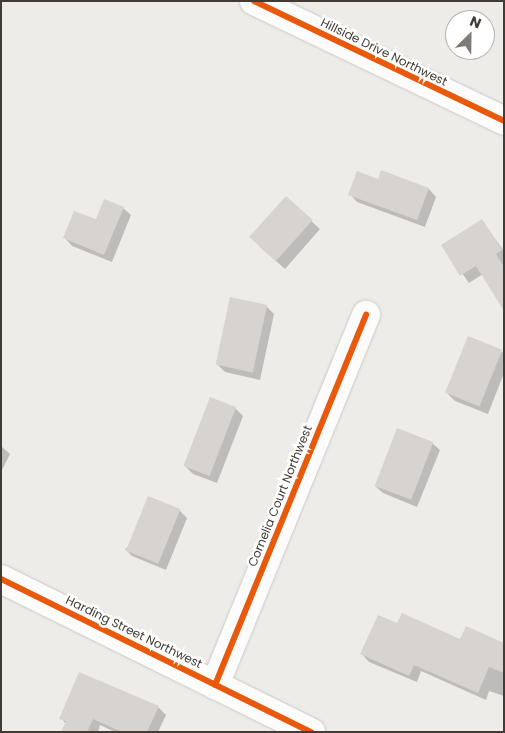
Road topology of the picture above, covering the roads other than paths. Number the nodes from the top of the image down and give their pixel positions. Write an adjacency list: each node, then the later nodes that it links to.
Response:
1 (254, 1): 2 (street, Hillside Drive Northwest)
2 (504, 122)
3 (366, 315): 5 (street, Cornelia Court Northwest)
4 (1, 579): 5 (street, Harding Street Northwest)
5 (215, 685): 6 (street, Harding Street Northwest)
6 (311, 732)

